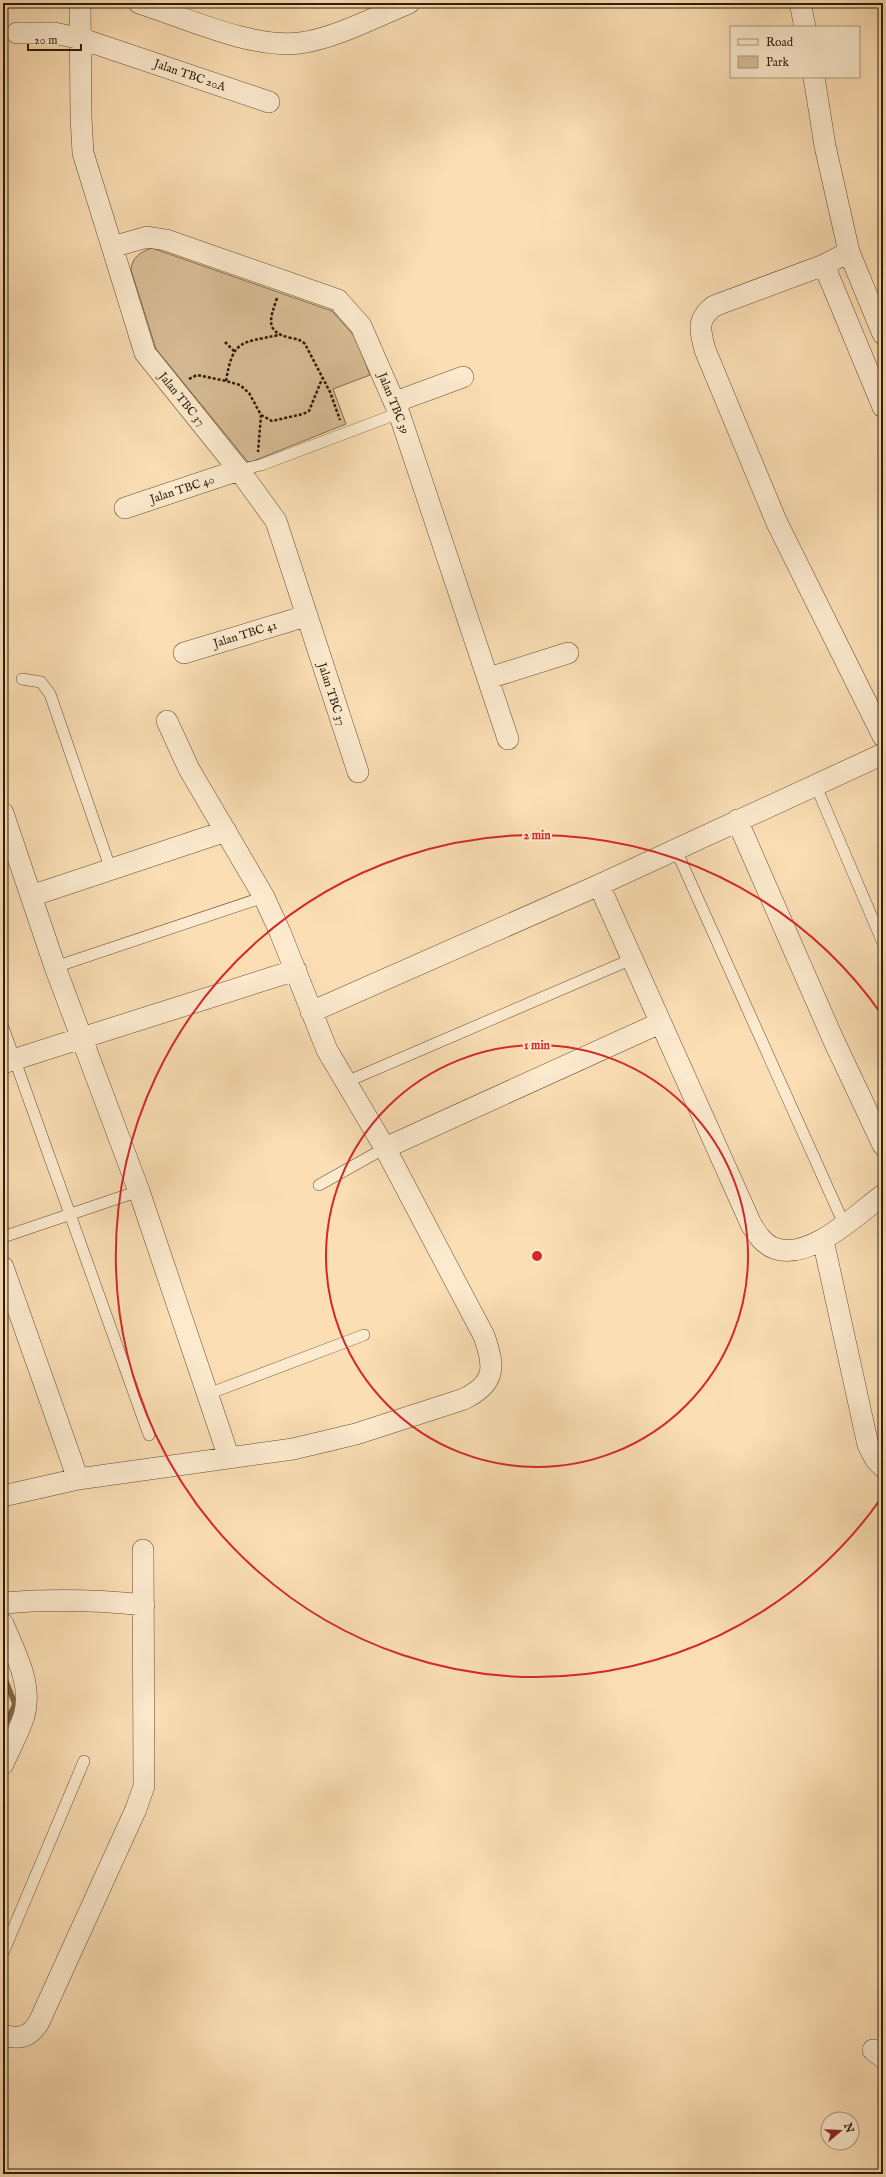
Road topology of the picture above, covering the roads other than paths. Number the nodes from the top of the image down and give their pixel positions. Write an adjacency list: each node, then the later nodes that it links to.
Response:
1 (80, 3): 7 (street, Jalan TBC 37)
2 (139, 3): 3 (street)
3 (409, 3)
4 (800, 3): 5 (street)
5 (805, 26)
6 (17, 33): 7 (street, Jalan TBC 20A)
7 (82, 39): 9 (street, Jalan TBC 20A); 10 (street, Jalan TBC 37)
8 (814, 78): 11 (street)
9 (268, 102)
10 (112, 247): 15 (street, Jalan TBC 39); 17 (street, Jalan TBC 37)
11 (849, 252): 12 (street); 13 (street)
12 (824, 264): 16 (street); 25 (street)
13 (883, 334)
14 (463, 377): 15 (street)
15 (397, 407): 17 (lane); 22 (street, Jalan TBC 39)
16 (883, 407)
17 (239, 470): 18 (street, Jalan TBC 40); 19 (street, Jalan TBC 37)
18 (125, 508)
19 (306, 616): 20 (street, Jalan TBC 41); 28 (street, Jalan TBC 37)
20 (184, 653)
21 (568, 653): 22 (street)
22 (488, 678): 26 (street, Jalan TBC 39)
23 (22, 679): 34 (lane)
24 (167, 721): 32 (street)
25 (883, 736)
26 (508, 739)
27 (883, 754): 29 (street)
28 (358, 772)
29 (816, 786): 31 (street); 38 (lane)
30 (3, 814): 36 (street)
31 (737, 820): 33 (street); 48 (street)
32 (226, 831): 34 (street); 37 (street)
33 (676, 850): 35 (street); 54 (lane)
34 (111, 870): 36 (street)
35 (599, 885): 39 (street); 42 (street)
36 (31, 896): 40 (street)
37 (264, 897): 40 (lane); 41 (street)
38 (883, 943)
39 (632, 959): 43 (street); 47 (lane)
40 (55, 967): 45 (street)
41 (296, 970): 42 (street); 45 (street)
42 (311, 1012): 47 (street)
43 (660, 1024): 49 (street); 56 (street)
44 (3, 1027): 46 (lane)
45 (82, 1038): 46 (street); 51 (street)
46 (9, 1061): 53 (lane)
47 (346, 1082): 49 (street)
48 (883, 1145)
49 (385, 1148): 50 (lane); 61 (street)
50 (319, 1185)
51 (139, 1191): 53 (lane); 59 (street)
52 (883, 1195): 54 (street)
53 (69, 1213): 55 (lane); 60 (lane)
54 (844, 1224): 56 (street)
55 (3, 1237)
56 (823, 1240): 62 (street)
57 (3, 1267): 63 (street)
58 (364, 1336): 59 (lane)
59 (208, 1394): 61 (street)
60 (149, 1435)
61 (229, 1458): 63 (street)
62 (883, 1467)
63 (78, 1479): 64 (street)
64 (3, 1496)
65 (143, 1550): 67 (street)
66 (3, 1603): 67 (street)
67 (144, 1604): 72 (street)
68 (3, 1624): 70 (street)
69 (84, 1762): 71 (lane)
70 (3, 1764)
71 (3, 1953)
72 (3, 2035)

